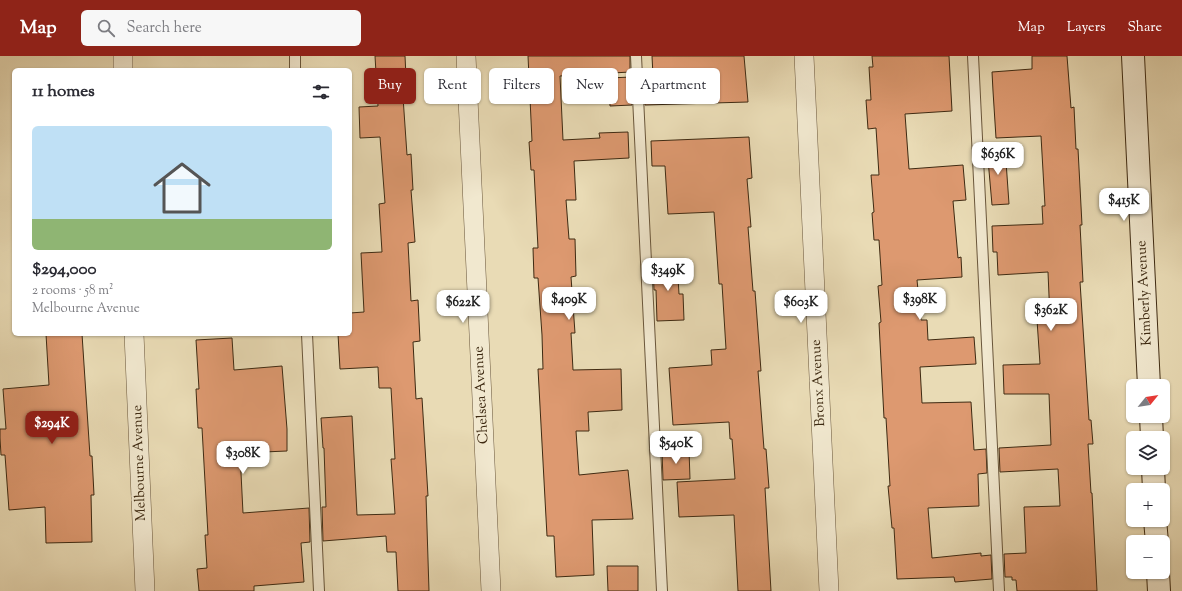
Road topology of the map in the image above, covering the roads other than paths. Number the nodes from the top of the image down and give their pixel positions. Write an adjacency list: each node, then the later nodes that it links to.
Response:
1 (123, 56): 8 (street)
2 (295, 56): 9 (lane)
3 (466, 56): 16 (street, Chelsea Avenue)
4 (636, 56): 17 (lane)
5 (804, 56): 18 (street, Bronx Avenue)
6 (973, 56): 19 (lane)
7 (1133, 56): 12 (street, Kimberly Avenue)
8 (123, 68)
9 (295, 68)
10 (134, 336): 14 (street, Melbourne Avenue)
11 (307, 336): 15 (lane)
12 (1149, 379)
13 (1158, 579): 20 (street)
14 (145, 591)
15 (319, 591)
16 (491, 591)
17 (662, 591)
18 (829, 591)
19 (999, 591)
20 (1159, 591)

